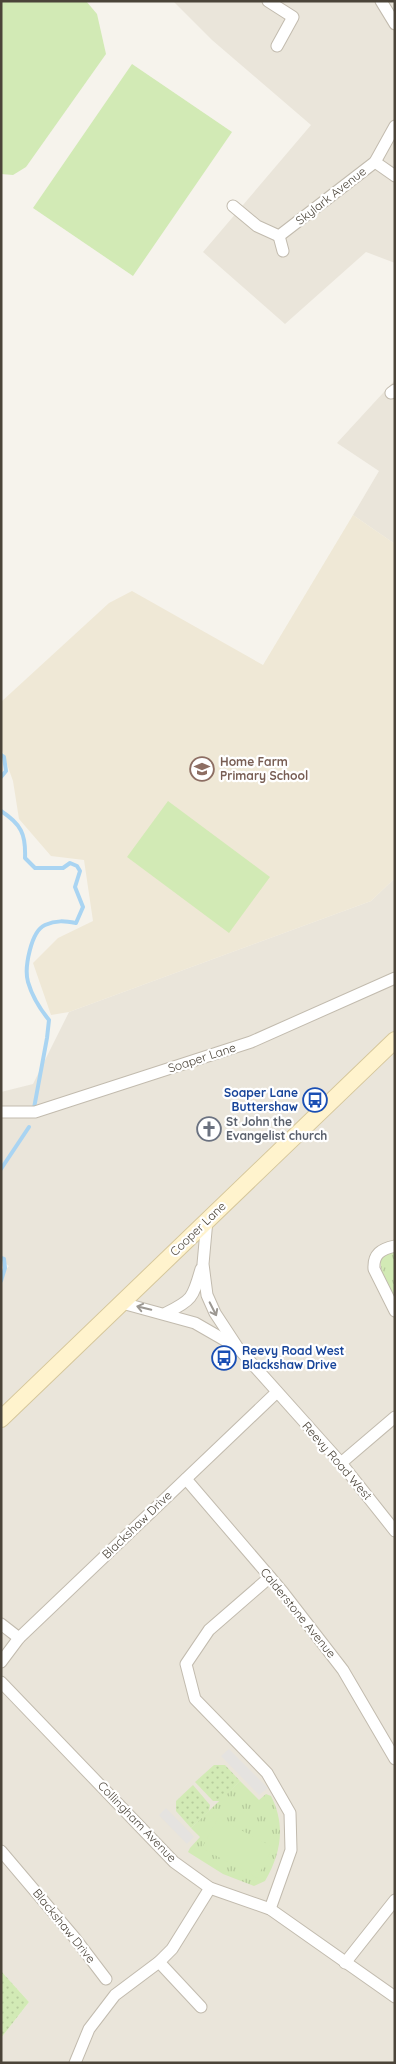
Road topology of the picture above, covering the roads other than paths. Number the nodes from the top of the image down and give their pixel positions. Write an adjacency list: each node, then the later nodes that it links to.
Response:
1 (268, 1): 4 (street)
2 (381, 1): 3 (street)
3 (395, 24)
4 (277, 46)
5 (395, 126): 6 (street, Skylark Avenue)
6 (375, 162): 7 (street); 9 (street, Skylark Avenue)
7 (395, 176)
8 (233, 206): 9 (street)
9 (280, 236): 10 (street)
10 (284, 251)
11 (395, 978): 13 (street, Soaper Lane)
12 (395, 1040): 14 (main road, Cooper Lane)
13 (1, 1112)
14 (207, 1220): 16 (street); 17 (main road, Cooper Lane)
15 (395, 1246): 18 (street)
16 (203, 1264): 19 (street); 20 (street, one-way to 20)
17 (122, 1303): 19 (street, one-way to 17); 23 (main road, Cooper Lane)
18 (395, 1311)
19 (166, 1313): 20 (street)
20 (238, 1348): 21 (street, Reevy Road West)
21 (276, 1392): 24 (street, Reevy Road West); 25 (street, Blackshaw Drive)
22 (395, 1418): 24 (street)
23 (1, 1419)
24 (341, 1463): 26 (street, Reevy Road West)
25 (186, 1478): 27 (street, Calderstone Avenue); 29 (street, Blackshaw Drive)
26 (395, 1531)
27 (270, 1577): 32 (street, Calderstone Avenue); 36 (street)
28 (1, 1624): 29 (street)
29 (19, 1638): 30 (street, Blackshaw Drive)
30 (1, 1662)
31 (1, 1682): 34 (street, Collingham Avenue)
32 (395, 1759)
33 (1, 1851): 39 (street, Blackshaw Drive)
34 (210, 1888): 36 (street, Collingham Avenue); 37 (street)
35 (395, 1900): 38 (street)
36 (270, 1909): 38 (street, Collingham Avenue)
37 (159, 1962): 41 (street); 42 (street)
38 (345, 1963): 40 (street, Collingham Avenue)
39 (106, 1979)
40 (395, 1997)
41 (202, 2008)
42 (75, 2063)

